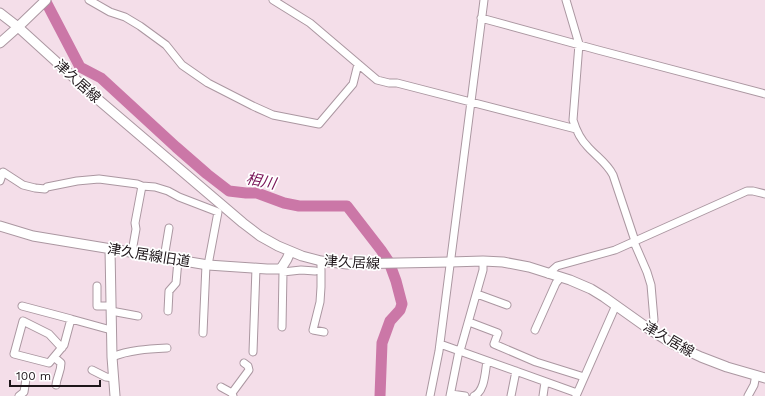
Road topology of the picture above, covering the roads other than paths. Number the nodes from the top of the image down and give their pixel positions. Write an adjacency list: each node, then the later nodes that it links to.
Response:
1 (89, 0): 11 (street)
2 (273, 0): 11 (street)
3 (484, 0): 7 (street)
4 (566, 0): 10 (street)
5 (43, 2): 8 (main road)
6 (0, 13): 8 (main road, 津久居線)
7 (481, 18): 10 (street); 13 (street)
8 (18, 27): 9 (main road); 18 (main road, 津久居線)
9 (0, 43)
10 (579, 44): 12 (street); 14 (street)
11 (358, 64): 13 (street)
12 (765, 94)
13 (470, 102): 14 (street); 29 (street)
14 (576, 130): 21 (street)
15 (0, 180): 16 (street)
16 (142, 186): 18 (street); 24 (street)
17 (765, 194): 21 (street)
18 (221, 209): 23 (main road, 津久居線); 30 (street)
19 (0, 226): 22 (main road, 津久居線旧道)
20 (169, 228): 25 (street)
21 (635, 242): 34 (street); 47 (street)
22 (110, 249): 24 (main road, 津久居線旧道); 41 (main road)
23 (290, 252): 27 (main road, 津久居線); 32 (main road)
24 (134, 253): 25 (main road, 津久居線旧道)
25 (164, 258): 26 (main road, 津久居線旧道)
26 (178, 260): 30 (main road, 津久居線旧道); 42 (street)
27 (321, 261): 29 (main road, 津久居線); 50 (street)
28 (484, 261): 29 (main road, 津久居線); 34 (main road, 津久居線); 37 (street)
29 (450, 262): 52 (street)
30 (207, 265): 31 (main road, 津久居線旧道); 51 (street)
31 (256, 268): 32 (main road, 津久居線旧道); 56 (street)
32 (283, 269): 33 (street); 46 (street)
33 (316, 271)
34 (548, 274): 35 (main road, 津久居線)
35 (562, 277): 39 (main road, 津久居線); 49 (street)
36 (97, 286): 41 (street)
37 (476, 294): 38 (street); 45 (street)
38 (507, 305)
39 (616, 305): 47 (main road, 津久居線); 64 (street)
40 (22, 306): 44 (street)
41 (111, 309): 43 (street); 48 (main road)
42 (168, 311)
43 (138, 316)
44 (71, 319): 48 (street); 53 (street)
45 (469, 322): 55 (street); 64 (street)
46 (282, 327)
47 (649, 329): 63 (main road, 津久居線)
48 (111, 330): 58 (main road)
49 (536, 330)
50 (324, 332)
51 (203, 333)
52 (440, 344): 55 (street); 74 (street)
53 (62, 348): 57 (street); 57 (street)
54 (167, 348): 58 (street)
55 (460, 351): 59 (street); 70 (street)
56 (253, 352)
57 (54, 357): 68 (street)
58 (112, 357): 65 (main road)
59 (487, 361): 62 (street); 76 (street)
60 (244, 363): 69 (street)
61 (92, 370): 65 (street)
62 (516, 371): 67 (street); 77 (street)
63 (761, 376): 79 (street)
64 (584, 377): 71 (street)
65 (114, 378): 73 (main road)
66 (26, 379): 72 (street)
67 (545, 382): 71 (street); 78 (street)
68 (56, 384)
69 (227, 392)
70 (450, 395): 75 (street)
71 (577, 395)
72 (19, 396)
73 (115, 396)
74 (430, 396)
75 (464, 396)
76 (474, 396)
77 (511, 396)
78 (543, 396)
79 (748, 396)

